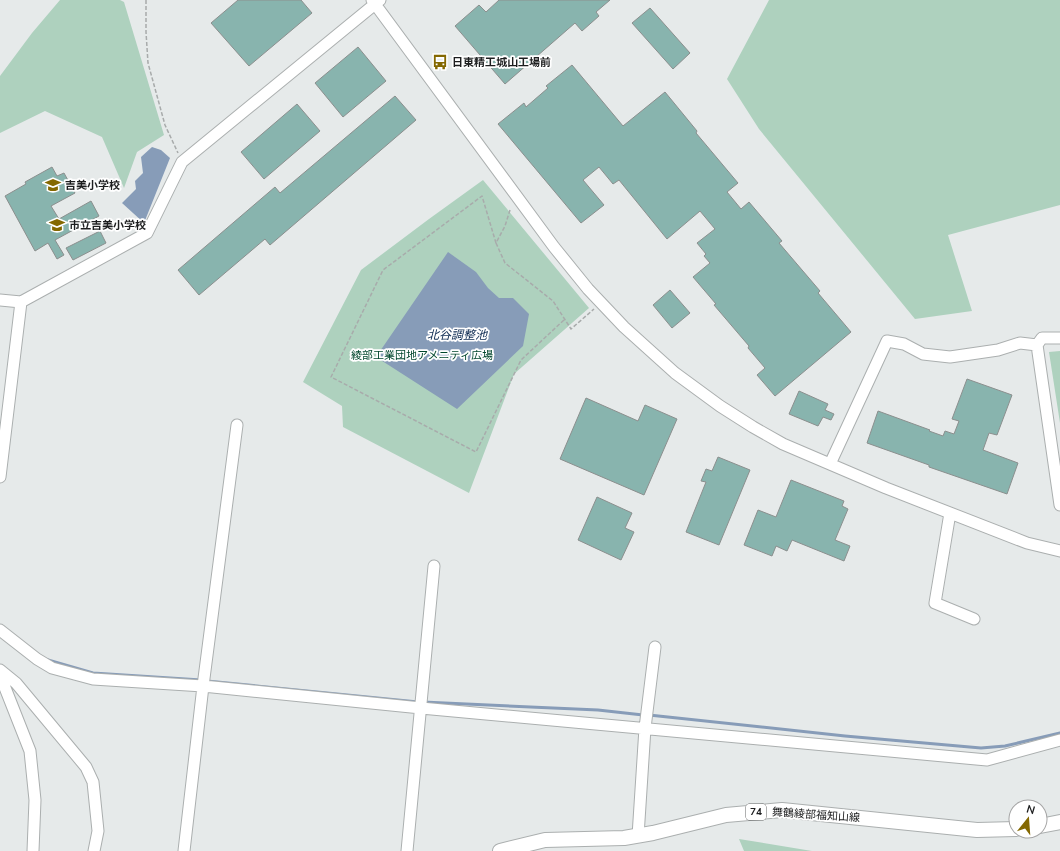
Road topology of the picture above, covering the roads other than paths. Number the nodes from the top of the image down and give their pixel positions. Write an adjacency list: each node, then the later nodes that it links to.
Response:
1 (376, 1): 3 (street); 7 (street)
2 (0, 300): 3 (street)
3 (21, 302): 8 (street)
4 (1060, 338): 5 (street)
5 (1037, 345): 7 (street); 9 (street)
6 (237, 424): 18 (street)
7 (830, 464): 10 (street)
8 (0, 477)
9 (1060, 505)
10 (950, 513): 11 (street); 13 (street)
11 (1060, 551)
12 (434, 566): 19 (street)
13 (974, 618)
14 (0, 630): 18 (street)
15 (655, 647): 20 (street)
16 (0, 670): 27 (street)
17 (0, 675): 26 (street)
18 (203, 686): 19 (street); 28 (street)
19 (421, 708): 20 (street); 29 (street)
20 (645, 728): 21 (street); 25 (street)
21 (1060, 740)
22 (1060, 822): 23 (main road)
23 (1048, 824)
24 (1008, 829): 25 (main road, 舞鶴綾部福知山線 / 74)
25 (638, 836): 30 (main road, 舞鶴綾部福知山線 / 74)
26 (33, 851)
27 (94, 851)
28 (184, 851)
29 (407, 851)
30 (500, 851)

